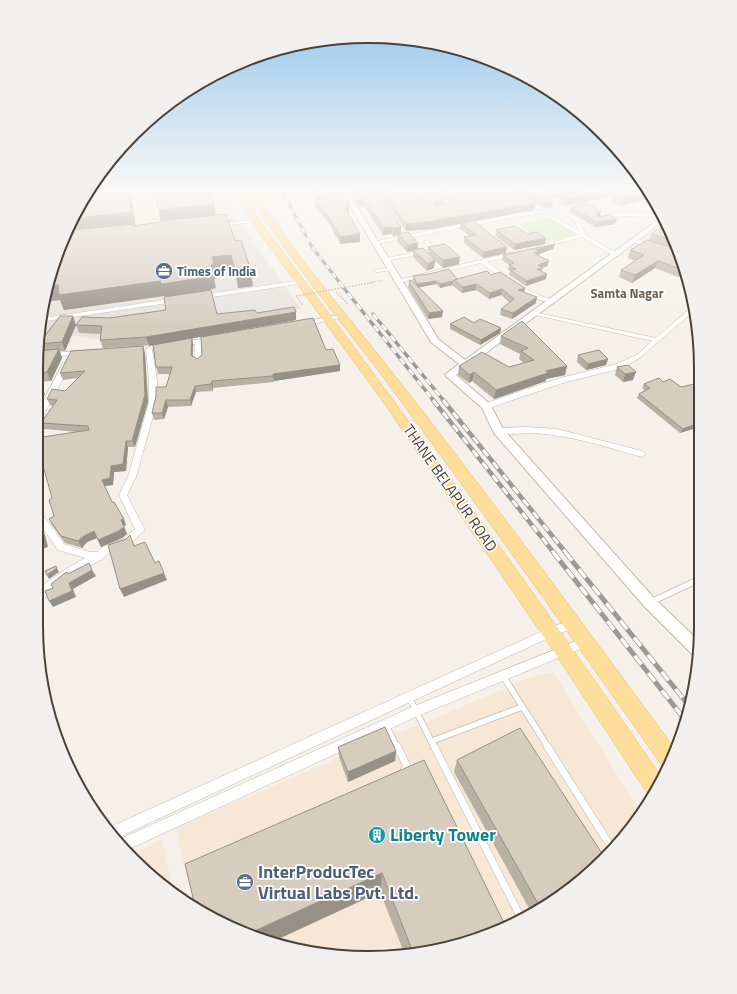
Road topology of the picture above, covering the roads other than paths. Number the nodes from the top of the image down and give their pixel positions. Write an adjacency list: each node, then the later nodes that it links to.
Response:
1 (265, 235): 22 (main road, THANE BELAPUR ROAD)
2 (279, 235): 27 (main road, THANE BELAPUR ROAD)
3 (371, 235): 9 (street)
4 (403, 235): 9 (street)
5 (582, 235): 13 (street)
6 (583, 235): 16 (street)
7 (642, 235): 8 (street)
8 (635, 241): 11 (street); 16 (street)
9 (375, 242): 17 (street)
10 (427, 242): 17 (street)
11 (656, 247)
12 (508, 250): 15 (street)
13 (528, 250)
14 (521, 252): 15 (street)
15 (513, 254): 18 (street)
16 (616, 255): 25 (street)
17 (385, 259): 19 (street)
18 (482, 261): 21 (street); 25 (street)
19 (390, 269): 20 (lane); 21 (street)
20 (376, 271)
21 (397, 281): 40 (street)
22 (300, 282): 23 (lane); 27 (main road, THANE BELAPUR ROAD)
23 (203, 296)
24 (172, 301): 29 (lane)
25 (552, 301): 28 (street)
26 (689, 312): 32 (street)
27 (339, 313): 30 (street); 50 (main road, THANE BELAPUR ROAD); 51 (main road, THANE BELAPUR ROAD)
28 (535, 313): 32 (street); 40 (street)
29 (47, 319)
30 (295, 325)
31 (220, 337): 33 (street)
32 (656, 340): 42 (street)
33 (198, 341): 34 (street); 39 (street)
34 (177, 344)
35 (149, 349): 46 (street)
36 (94, 352): 37 (street)
37 (70, 354): 38 (street); 41 (street)
38 (43, 356)
39 (198, 362)
40 (466, 365): 42 (street)
41 (43, 405)
42 (486, 406): 43 (street)
43 (498, 431): 44 (street); 49 (street)
44 (642, 454)
45 (43, 522): 46 (street)
46 (99, 556): 48 (street)
47 (694, 582): 49 (lane)
48 (43, 592)
49 (649, 602): 53 (street)
50 (573, 624): 51 (street); 52 (main road, THANE BELAPUR ROAD)
51 (551, 632): 54 (main road, THANE BELAPUR ROAD); 56 (street)
52 (586, 642): 54 (street); 61 (main road, THANE BELAPUR ROAD)
53 (693, 645)
54 (564, 650): 55 (street); 63 (main road, THANE BELAPUR ROAD)
55 (502, 675): 57 (lane); 58 (street)
56 (409, 697): 58 (lane); 64 (street)
57 (522, 707): 60 (lane); 66 (lane)
58 (416, 711): 59 (street); 60 (lane)
59 (386, 725): 62 (lane); 65 (street)
60 (432, 741): 67 (lane)
61 (667, 755)
62 (400, 776)
63 (653, 783)
64 (116, 831)
65 (127, 843)
66 (609, 844)
67 (519, 913)

